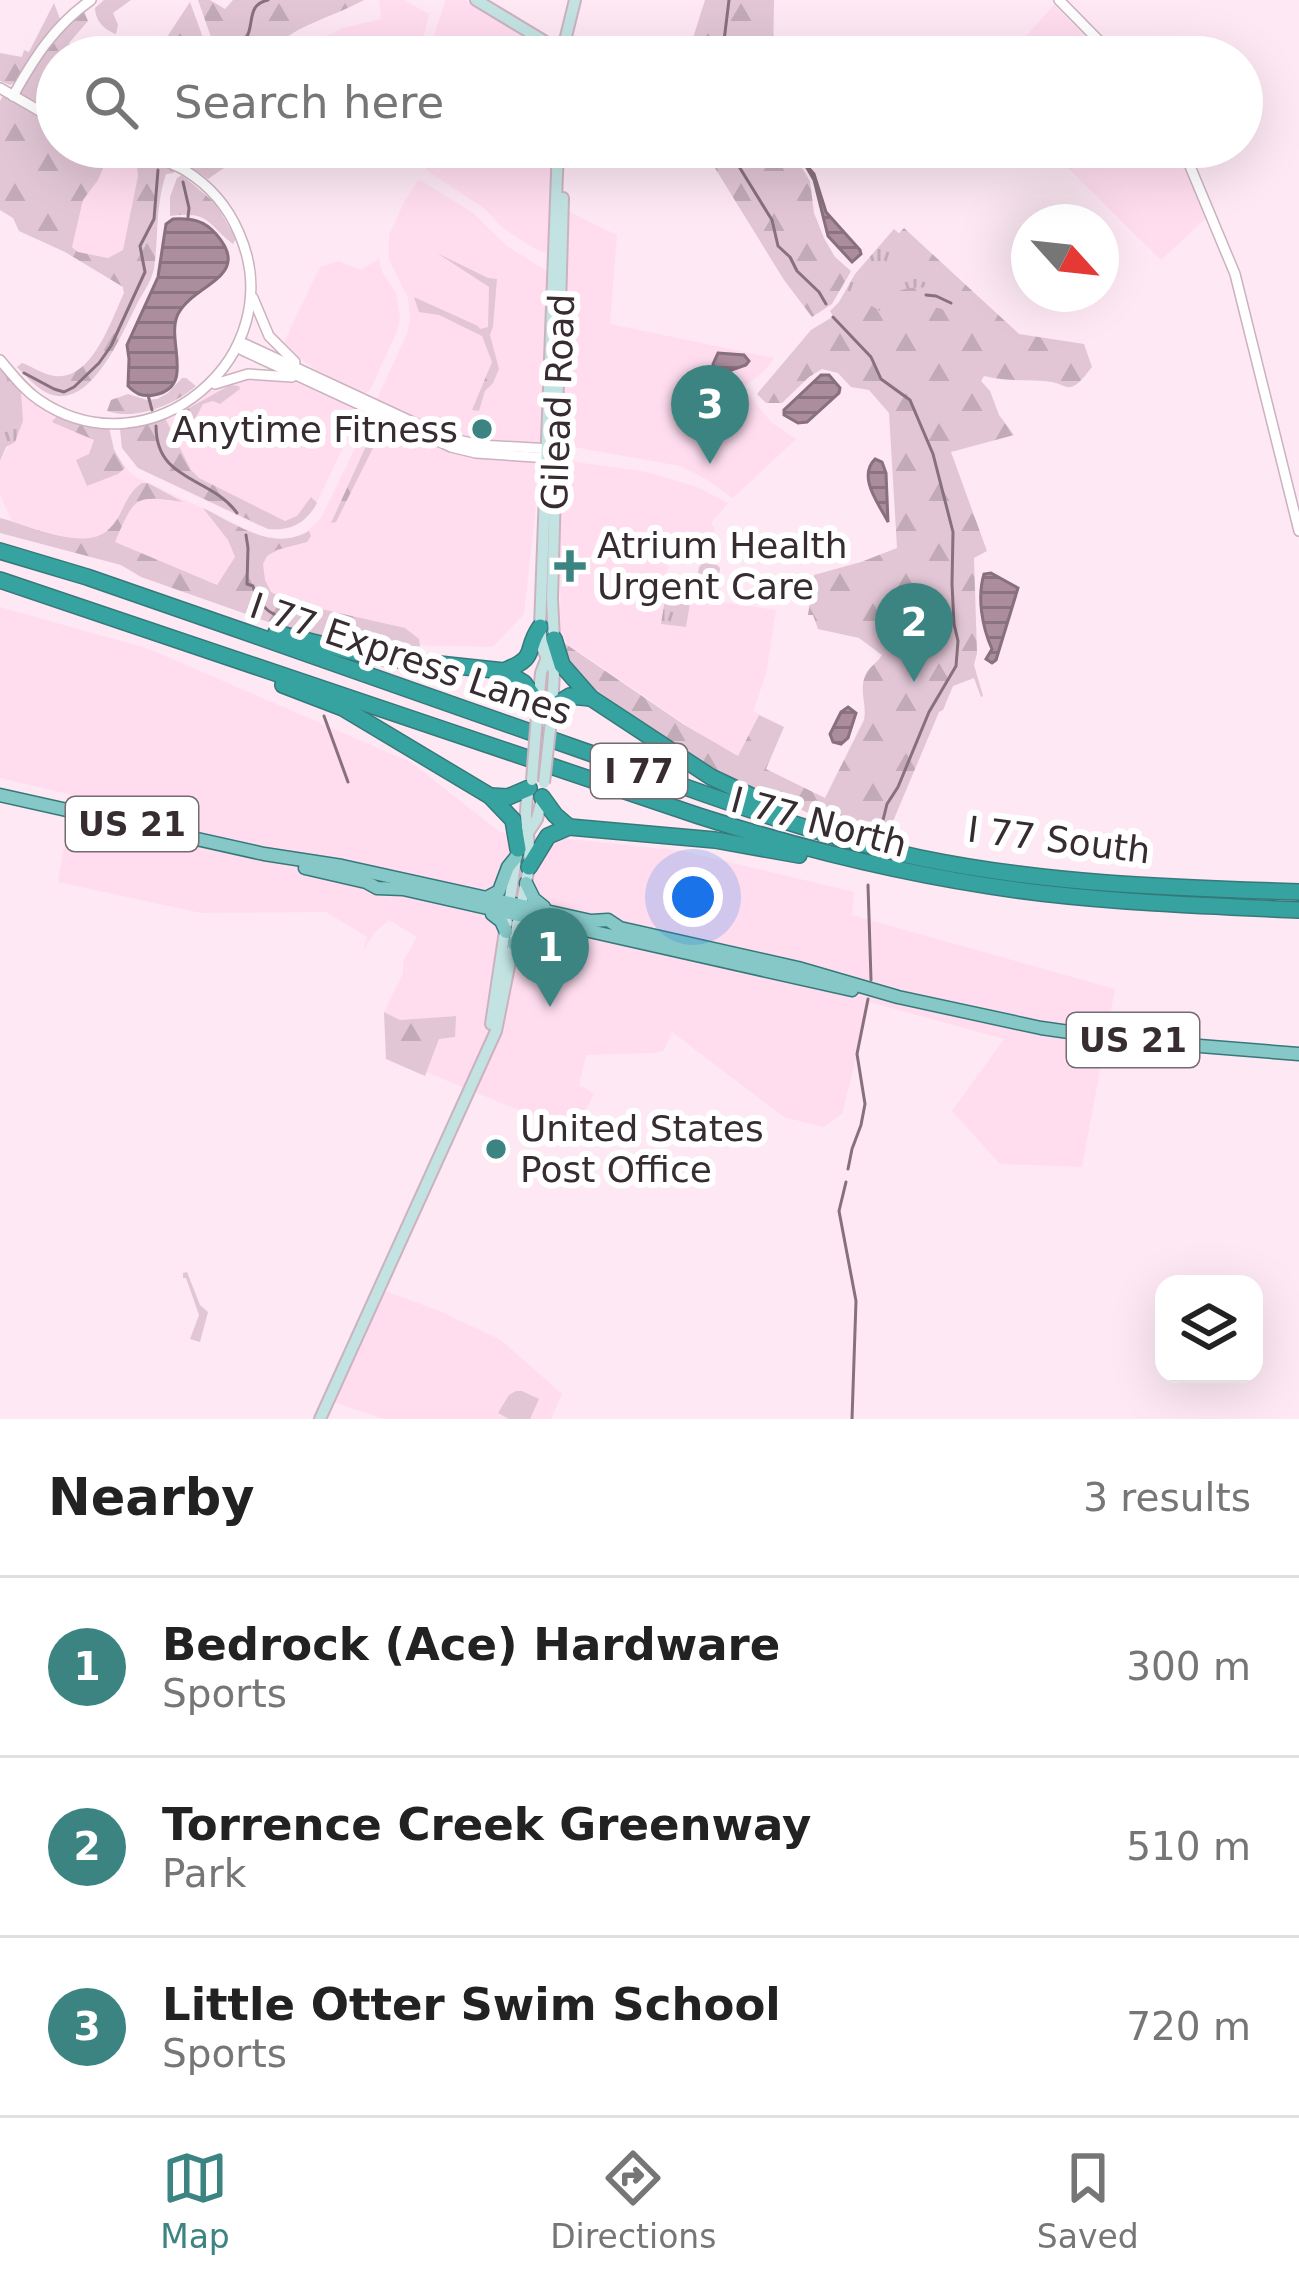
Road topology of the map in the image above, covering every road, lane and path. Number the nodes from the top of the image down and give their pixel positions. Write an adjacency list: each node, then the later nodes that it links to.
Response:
1 (91, 0): 5 (street)
2 (476, 0): 6 (main road)
3 (575, 0): 7 (main road)
4 (1059, 0): 8 (street)
5 (52, 36)
6 (536, 36)
7 (567, 36)
8 (1094, 36)
9 (36, 58): 11 (street)
10 (0, 88): 11 (street)
11 (13, 96): 12 (street)
12 (36, 109)
13 (179, 168): 17 (street)
14 (560, 168): 18 (main road, Gilead Road)
15 (561, 168): 20 (main road, Gilead Road)
16 (1190, 168): 25 (street)
17 (251, 291): 19 (street); 22 (street)
18 (551, 321): 20 (main road); 24 (main road, Gilead Road)
19 (238, 345): 22 (street); 23 (street)
20 (559, 357): 24 (main road, Gilead Road)
21 (0, 360): 23 (street)
22 (314, 380): 23 (street); 24 (street)
23 (205, 389)
24 (551, 454): 27 (main road, Gilead Road); 29 (main road, Gilead Road)
25 (1299, 531)
26 (0, 549): 30 (highway, I 77); 48 (highway, I 77 Express Lanes / I 77)
27 (542, 567): 29 (main road); 31 (main road, Gilead Road)
28 (0, 584): 34 (highway, I 77 North / I 77); 51 (highway, I 77 Express Lanes / I 77)
29 (552, 598): 32 (main road, Gilead Road)
30 (204, 613): 35 (highway); 42 (highway, I 77 South / I 77)
31 (540, 627): 33 (main road, Gilead Road); 35 (highway)
32 (554, 639): 33 (main road, Gilead Road); 36 (highway)
33 (547, 656): 37 (main road, Gilead Road)
34 (237, 665): 40 (highway); 45 (highway, I 77 North / I 77)
35 (504, 671): 37 (highway)
36 (591, 698): 37 (highway); 42 (highway)
37 (545, 711): 38 (main road, Gilead Road, bridge)
38 (537, 787): 40 (highway); 41 (highway); 44 (main road, Gilead Road)
39 (0, 795): 43 (main road, US 21)
40 (490, 796): 44 (highway)
41 (569, 827): 44 (highway); 45 (highway)
42 (829, 829): 48 (highway, I 77 South / I 77)
43 (264, 854): 46 (main road, US 21); 47 (main road, US 21)
44 (521, 860): 49 (main road); 50 (main road, Gilead Road); 50 (main road, Gilead Road); 52 (main road)
45 (838, 861): 51 (highway, I 77 North / I 77)
46 (386, 876): 47 (main road); 49 (main road, US 21)
47 (366, 882): 49 (main road, US 21)
48 (1299, 889)
49 (486, 904): 50 (main road, US 21); 54 (main road)
50 (515, 909): 52 (main road, US 21); 54 (main road, Gilead Road)
51 (1299, 913)
52 (545, 916): 53 (main road, US 21); 53 (main road, US 21); 54 (main road)
53 (624, 934): 56 (main road, US 21); 56 (main road, US 21)
54 (508, 940): 55 (main road, Gilead Road)
55 (503, 980): 58 (main road, Gilead Road); 58 (main road, Gilead Road)
56 (898, 997): 57 (main road, US 21)
57 (1299, 1054)
58 (471, 1083): 59 (main road, Gilead Road)
59 (320, 1419)

